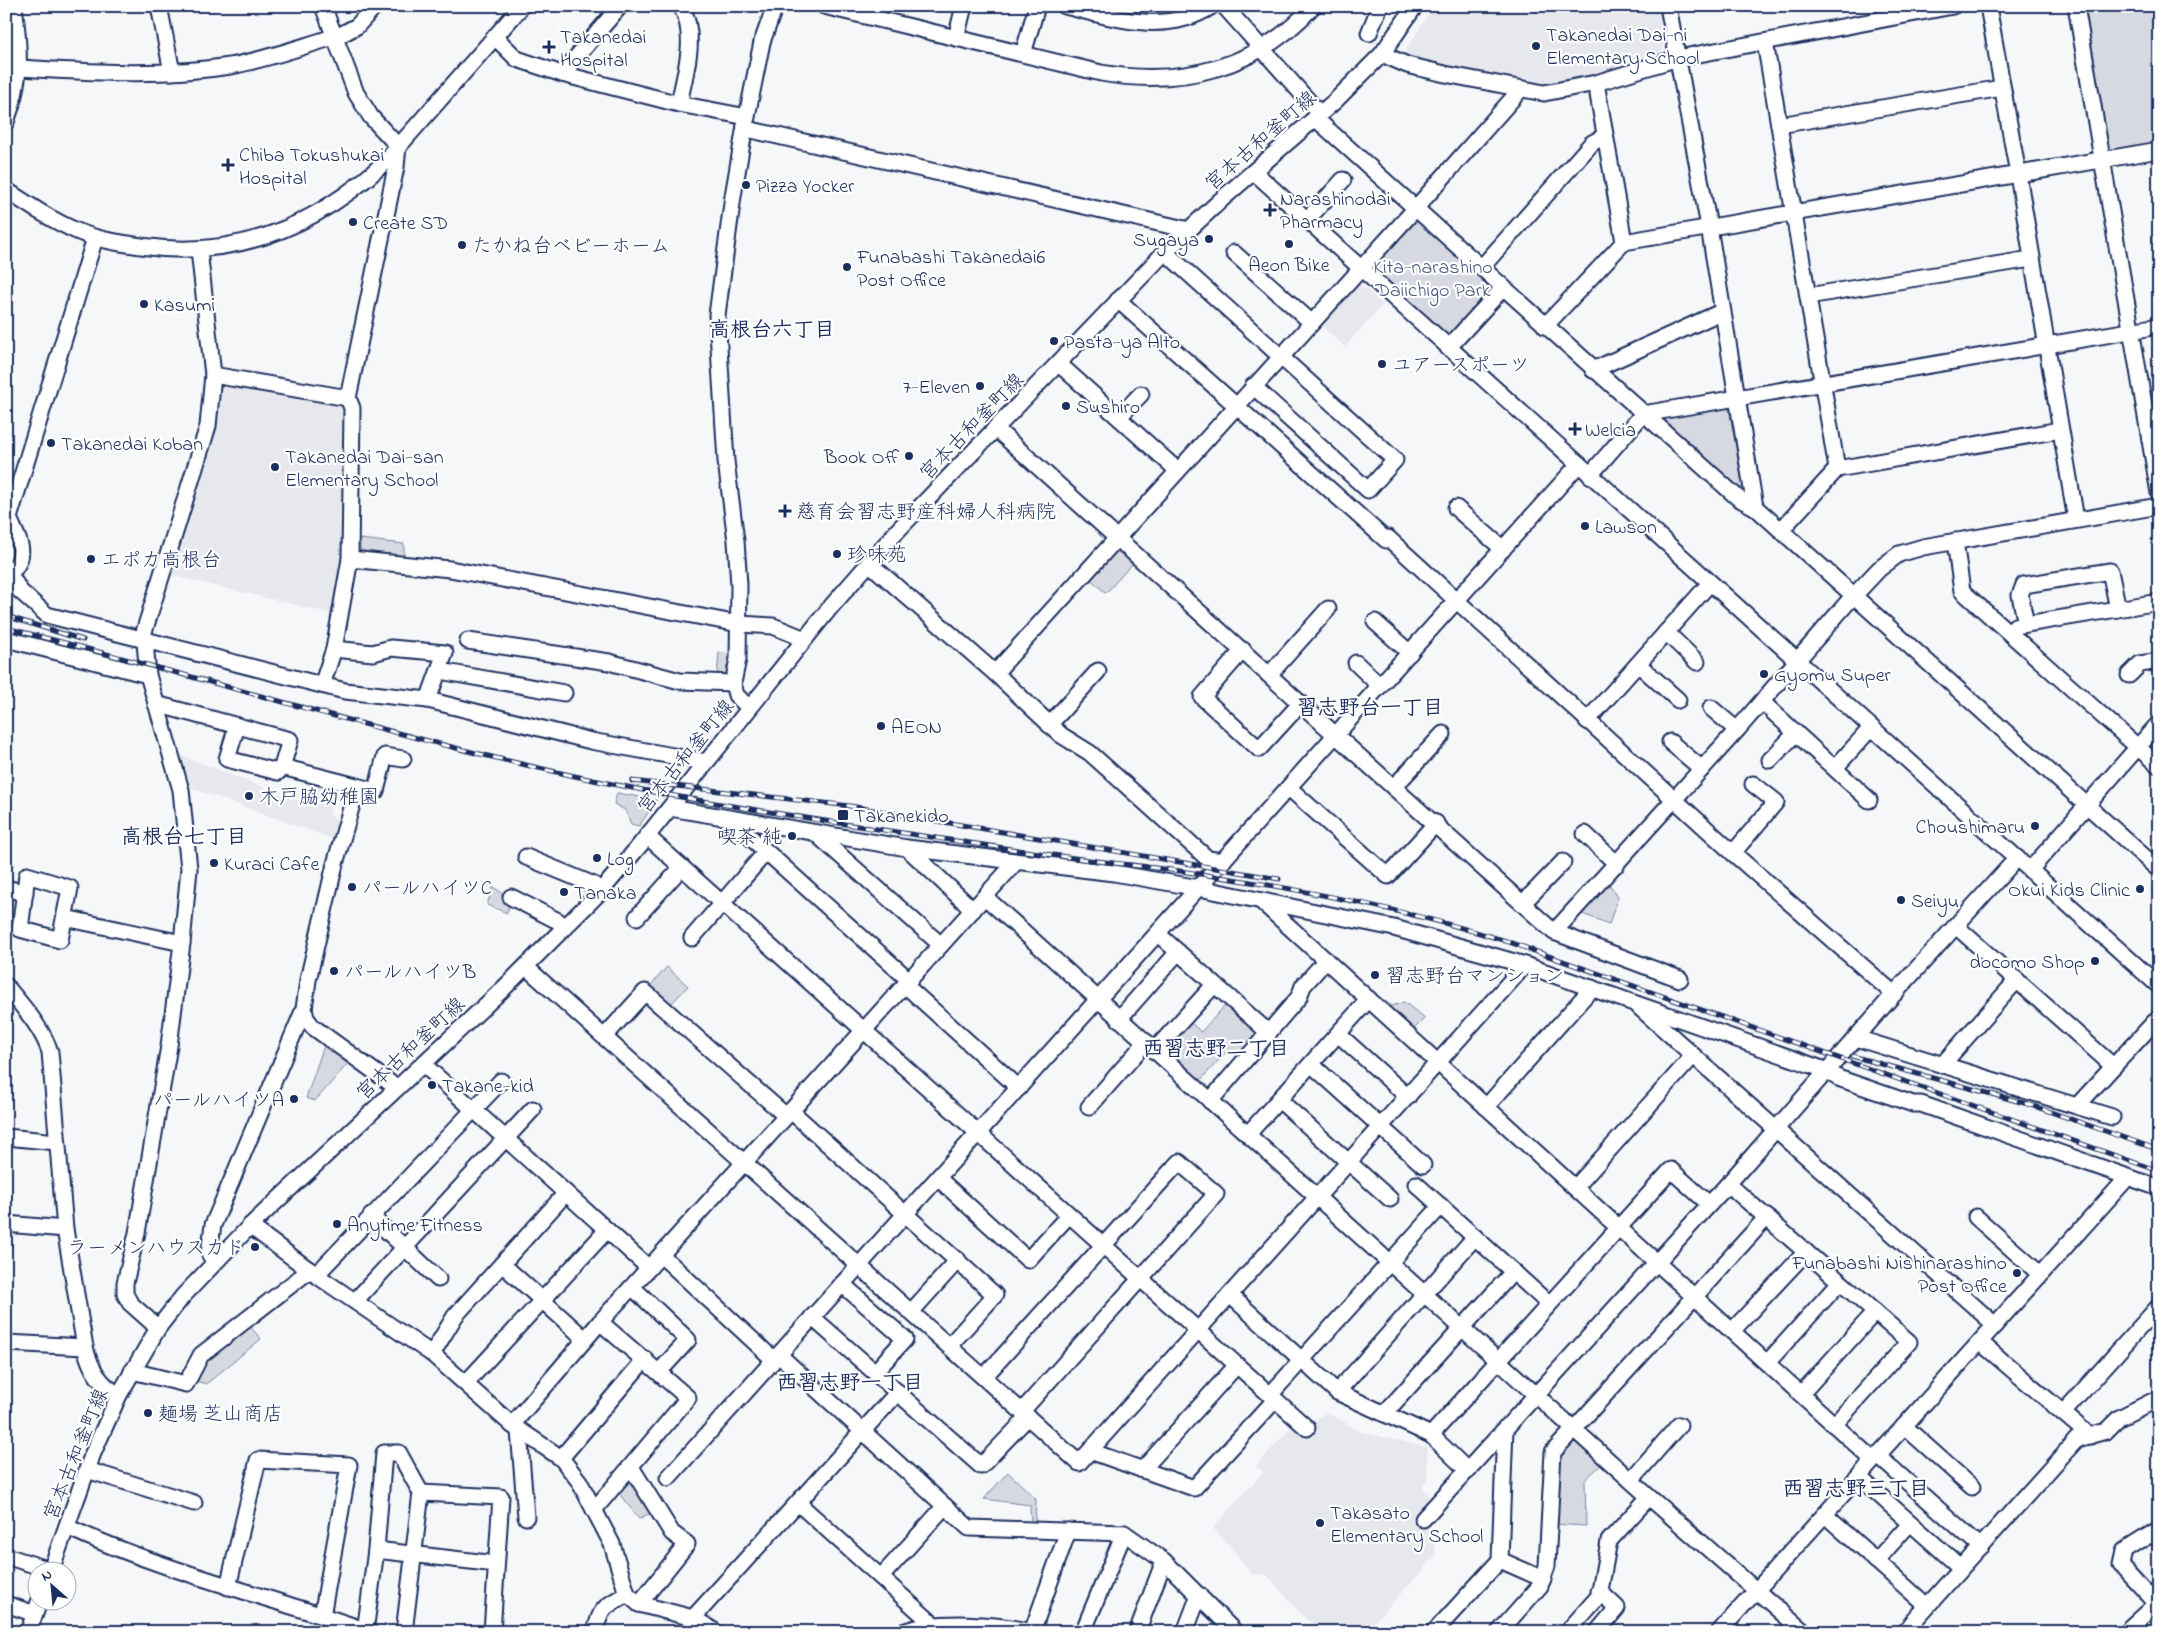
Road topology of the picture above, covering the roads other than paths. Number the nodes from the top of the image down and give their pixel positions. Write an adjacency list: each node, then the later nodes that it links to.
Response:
1 (14, 6): 32 (street)
2 (159, 6): 33 (street)
3 (323, 6): 24 (street)
4 (375, 6): 24 (street)
5 (522, 6): 25 (street)
6 (620, 6): 34 (street)
7 (681, 6): 38 (street)
8 (776, 6): 40 (street)
9 (824, 6): 26 (street)
10 (964, 6): 26 (street)
11 (1037, 6): 29 (street)
12 (1066, 6): 13 (street)
13 (1212, 6)
14 (1224, 6): 28 (street)
15 (1314, 6): 28 (street)
16 (1380, 6): 23 (street)
17 (1415, 6): 30 (street, 宮本古和釜町線)
18 (1668, 6): 31 (street)
19 (1953, 6): 22 (street)
20 (1988, 6): 36 (street)
21 (2076, 6): 46 (street)
22 (1892, 12): 27 (street)
23 (1369, 33)
24 (338, 36): 33 (street); 44 (street)
25 (495, 37): 34 (street); 44 (street)
26 (956, 38): 29 (street)
27 (1765, 42): 31 (street); 42 (street)
28 (1262, 49): 29 (street); 39 (street)
29 (1024, 54)
30 (1382, 54): 37 (street); 39 (street, 宮本古和釜町線)
31 (1678, 58): 35 (street); 54 (street)
32 (20, 68): 33 (street); 41 (street)
33 (172, 72)
34 (562, 74): 38 (street)
35 (1596, 83): 37 (street); 43 (street)
36 (2002, 88): 42 (street); 48 (street)
37 (1521, 89): 51 (street)
38 (679, 104): 40 (street)
39 (1317, 116): 47 (street, 宮本古和釜町線); 51 (street)
40 (746, 121): 55 (street); 112 (street)
41 (6, 122)
42 (1779, 125): 52 (street)
43 (1605, 136): 57 (street); 62 (street)
44 (398, 146): 58 (street); 82 (street)
45 (2159, 150): 46 (street)
46 (2102, 160): 48 (street); 71 (street)
47 (1254, 172): 53 (street); 55 (street, 宮本古和釜町線)
48 (2018, 174): 52 (street); 61 (street)
49 (1343, 180): 53 (street)
50 (6, 190): 56 (street)
51 (1415, 209): 62 (street); 63 (street)
52 (1793, 213): 54 (street); 65 (street)
53 (1307, 220): 63 (street)
54 (1709, 227): 57 (street); 67 (street)
55 (1188, 230): 59 (street, 宮本古和釜町線)
56 (95, 238): 58 (street); 97 (street)
57 (1624, 242): 69 (street)
58 (199, 250): 77 (street)
59 (1165, 252): 66 (street, 宮本古和釜町線); 74 (street)
60 (1234, 253): 68 (street)
61 (2031, 259): 65 (street); 72 (street)
62 (1481, 268): 64 (street)
63 (1361, 269): 68 (street); 73 (street)
64 (1503, 288): 69 (street); 73 (street)
65 (1808, 296): 78 (street)
66 (1118, 300): 75 (street, 宮本古和釜町線); 83 (street)
67 (1722, 312): 76 (street); 81 (street)
68 (1312, 323): 74 (street)
69 (1545, 326): 76 (street)
70 (2159, 326): 71 (street)
71 (2132, 330): 72 (street); 92 (street)
72 (2046, 345): 78 (street); 87 (street)
73 (1448, 348): 88 (street)
74 (1280, 357): 79 (street); 79 (street)
75 (1059, 364): 85 (street); 86 (street, 宮本古和釜町線)
76 (1594, 370): 84 (street)
77 (213, 375): 82 (street); 116 (street)
78 (1822, 383): 81 (street); 90 (street)
79 (1253, 386): 83 (street)
80 (1141, 394): 85 (street)
81 (1736, 397): 84 (street); 94 (street)
82 (348, 398): 102 (street)
83 (1235, 406): 89 (street); 107 (street)
84 (1643, 414): 91 (street); 94 (street)
85 (1119, 417): 89 (street)
86 (995, 428): 99 (street); 103 (street, 宮本古和釜町線)
87 (2060, 430): 90 (street); 96 (street)
88 (1579, 464): 91 (street); 101 (street)
89 (1177, 470): 99 (street)
90 (1837, 470): 98 (street)
91 (1590, 475): 105 (street)
92 (2159, 494)
93 (2159, 506): 96 (street)
94 (1755, 507): 98 (street)
95 (1456, 508): 101 (street)
96 (2076, 520): 100 (street)
97 (8, 523): 104 (street)
98 (1781, 530): 106 (street)
99 (1117, 538): 121 (street); 130 (street)
100 (1955, 541): 106 (street); 114 (street)
101 (1503, 549): 107 (street)
102 (350, 559): 112 (street); 120 (street)
103 (869, 563): 118 (street, 宮本古和釜町線); 130 (street)
104 (11, 572): 116 (street)
105 (1710, 582): 115 (street); 123 (street)
106 (1854, 595): 123 (street); 169 (street)
107 (1456, 601): 122 (street); 145 (street)
108 (2159, 602): 110 (street)
109 (1328, 609): 132 (street)
110 (2118, 609): 113 (street); 113 (street)
111 (1375, 622): 122 (street)
112 (739, 624): 118 (street); 134 (street)
113 (2026, 624): 114 (street)
114 (2004, 628): 155 (street)
115 (1666, 632): 125 (street); 127 (street)
116 (144, 638): 131 (street); 135 (street)
117 (6, 639): 131 (street)
118 (805, 639): 143 (street, 宮本古和釜町線)
119 (468, 641): 134 (street)
120 (334, 649): 128 (street); 135 (street)
121 (1243, 650): 132 (street); 141 (street)
122 (1410, 652): 136 (street)
123 (1796, 661): 140 (street); 149 (street)
124 (2159, 661): 133 (street)
125 (1697, 662)
126 (1356, 663): 136 (street)
127 (1638, 664): 139 (street); 145 (street)
128 (440, 671): 137 (street); 138 (street)
129 (1098, 671): 147 (street)
130 (994, 673): 147 (street)
131 (148, 675): 142 (street)
132 (1269, 675): 141 (street)
133 (2129, 675)
134 (734, 683): 143 (street)
135 (322, 686): 138 (street)
136 (1380, 686): 152 (street)
137 (564, 693)
138 (428, 700): 158 (street)
139 (1678, 700)
140 (1762, 702): 150 (street); 151 (street)
141 (1301, 703): 152 (street)
142 (156, 704): 148 (street); 205 (street)
143 (749, 708): 158 (street, 宮本古和釜町線)
144 (1711, 708): 150 (street)
145 (1587, 720): 167 (street)
146 (2159, 723): 155 (street)
147 (1049, 724): 181 (street)
148 (237, 726): 160 (street); 160 (street)
149 (1871, 728): 161 (street); 180 (street)
150 (1737, 730): 162 (street)
151 (1796, 733): 157 (street); 161 (street)
152 (1337, 734): 165 (street); 166 (street)
153 (1443, 734): 165 (street)
154 (1670, 742): 162 (street)
155 (2137, 747): 159 (street); 169 (street)
156 (403, 759): 164 (street)
157 (1770, 760)
158 (706, 762): 170 (street, 宮本古和釜町線)
159 (2159, 766)
160 (282, 767): 164 (street)
161 (1835, 768): 168 (street)
162 (1702, 770): 167 (street)
163 (1753, 784): 178 (street)
164 (357, 787): 222 (street)
165 (1394, 787): 172 (street)
166 (1289, 788): 172 (street); 181 (street)
167 (1674, 800): 178 (street); 184 (street)
168 (1869, 800)
169 (2087, 804): 186 (street); 187 (street)
170 (670, 808): 171 (street); 175 (street, 宮本古和釜町線)
171 (730, 819): 173 (street); 177 (street)
172 (1436, 823): 195 (street)
173 (815, 832): 176 (street); 206 (street)
174 (1585, 834): 184 (street)
175 (647, 836): 185 (street); 190 (street, 宮本古和釜町線)
176 (907, 848): 182 (street); 197 (street)
177 (766, 852): 196 (street); 213 (street)
178 (1733, 852): 218 (street)
179 (526, 857): 190 (street)
180 (2017, 858): 186 (street); 201 (street)
181 (1223, 861): 189 (street)
182 (1016, 862): 189 (street); 193 (street)
183 (1563, 862): 195 (street)
184 (1617, 864): 202 (street)
185 (681, 868): 196 (street); 198 (street)
186 (2030, 870): 216 (street)
187 (2159, 870)
188 (6, 888): 191 (street)
189 (1199, 888): 194 (street); 203 (street)
190 (602, 890): 200 (street, 宮本古和釜町線)
191 (24, 893): 199 (street); 199 (street)
192 (512, 897): 200 (street)
193 (985, 897): 197 (street); 220 (street)
194 (1260, 901): 208 (street); 209 (street)
195 (1523, 903): 202 (street)
196 (722, 904): 204 (street); 225 (street)
197 (973, 910): 206 (street)
198 (637, 916)
199 (65, 918): 205 (street)
200 (566, 927): 210 (street, 宮本古和釜町線)
201 (1957, 927): 212 (street); 218 (street)
202 (1554, 932): 211 (street)
203 (1158, 934): 207 (street); 220 (street)
204 (692, 938)
205 (182, 943): 315 (street)
206 (940, 945): 213 (street)
207 (1178, 952): 214 (street); 224 (street)
208 (1326, 960): 219 (street); 226 (street)
209 (1525, 965): 217 (street); 232 (street)
210 (526, 967): 228 (street); 236 (street, 宮本古和釜町線)
211 (1680, 979)
212 (2017, 980): 234 (street); 235 (street)
213 (907, 982): 225 (street); 240 (street)
214 (1214, 985): 226 (street); 230 (street)
215 (6, 986): 257 (street)
216 (2159, 986)
217 (1592, 988): 221 (street); 246 (street)
218 (1894, 994): 229 (street)
219 (1369, 999): 227 (street); 232 (street)
220 (1098, 1000): 224 (street); 240 (street)
221 (1634, 1003): 231 (street); 237 (street)
222 (304, 1009): 239 (street); 288 (street)
223 (2159, 1017): 235 (street)
224 (1119, 1019): 230 (street)
225 (863, 1031): 249 (street); 253 (street)
226 (1269, 1033): 243 (street)
227 (1338, 1034): 233 (street); 241 (street)
228 (604, 1037): 249 (street); 259 (street)
229 (1856, 1038): 234 (street); 237 (street)
230 (1150, 1046): 243 (street); 245 (street)
231 (1693, 1056): 252 (street); 265 (street)
232 (1438, 1063): 241 (street); 246 (street)
233 (1311, 1064): 242 (street); 251 (street)
234 (1942, 1065): 244 (street)
235 (2113, 1066): 244 (street)
236 (426, 1067): 239 (street, 宮本古和釜町線); 248 (street)
237 (1828, 1071): 252 (street); 261 (street)
238 (500, 1081): 248 (street)
239 (397, 1088): 278 (street, 宮本古和釜町線)
240 (1019, 1088): 253 (street)
241 (1408, 1096): 251 (street)
242 (1279, 1100): 254 (street); 258 (street)
243 (1210, 1101): 254 (street)
244 (2077, 1106): 250 (street)
245 (1089, 1107)
246 (1486, 1107): 265 (street)
247 (533, 1109): 256 (street)
248 (474, 1110): 256 (street); 274 (street)
249 (789, 1114): 259 (street); 272 (street)
250 (2112, 1117)
251 (1381, 1126): 258 (street); 260 (street)
252 (1776, 1129): 264 (street); 313 (street)
253 (978, 1133): 262 (street); 273 (street)
254 (1248, 1134): 268 (street)
255 (6, 1137): 257 (street)
256 (506, 1139): 267 (street); 284 (street)
257 (57, 1142): 280 (street)
258 (1349, 1162): 268 (street); 269 (street)
259 (744, 1163): 286 (street); 292 (street)
260 (1423, 1164)
261 (2128, 1177): 266 (street); 296 (street)
262 (938, 1178): 272 (street); 273 (street)
263 (1416, 1184): 271 (street)
264 (1728, 1184): 270 (street); 275 (street)
265 (1575, 1188): 279 (street)
266 (2159, 1188)
267 (566, 1193): 281 (street); 291 (street)
268 (1318, 1197): 289 (street); 303 (street)
269 (1390, 1199)
270 (1709, 1204): 279 (street); 290 (street)
271 (1441, 1206): 282 (street); 289 (street)
272 (905, 1214): 287 (street); 292 (street)
273 (1069, 1215): 283 (street)
274 (372, 1216): 284 (street); 294 (street)
275 (1767, 1217): 285 (street); 304 (street)
276 (1976, 1217): 296 (street)
277 (6, 1224): 280 (street)
278 (250, 1226): 288 (street, 宮本古和釜町線); 294 (street)
279 (1619, 1228): 290 (street); 307 (street)
280 (65, 1229): 322 (street)
281 (607, 1230): 293 (street); 306 (street)
282 (1475, 1237): 295 (street); 302 (street)
283 (1103, 1245): 298 (street); 298 (street); 333 (street)
284 (405, 1248): 297 (street); 305 (street)
285 (1806, 1252): 299 (street); 317 (street)
286 (661, 1255): 293 (street); 324 (street)
287 (958, 1260): 309 (street); 321 (street)
288 (214, 1262): 315 (street, 宮本古和釜町線)
289 (1391, 1262): 302 (street); 326 (street)
290 (1656, 1262): 304 (street); 337 (street)
291 (502, 1264): 306 (street); 323 (street)
292 (859, 1265): 300 (street); 309 (street)
293 (649, 1268): 301 (street)
294 (313, 1272): 305 (street); 330 (street)
295 (1514, 1272): 307 (street); 314 (street)
296 (2041, 1275): 313 (street)
297 (438, 1279)
298 (1140, 1279): 316 (street); 343 (street)
299 (1840, 1282): 310 (street); 328 (street)
300 (842, 1284): 311 (street); 332 (street)
301 (632, 1287): 312 (street); 331 (street)
302 (1425, 1293): 314 (street); 336 (street)
303 (1230, 1295): 316 (street); 326 (street)
304 (1694, 1296): 317 (street); 351 (street)
305 (355, 1301): 323 (street)
306 (542, 1301): 318 (street); 334 (street)
307 (1549, 1304): 327 (street)
308 (2159, 1306): 342 (street)
309 (910, 1312): 321 (street)
310 (1875, 1312): 338 (street); 346 (street)
311 (812, 1317): 324 (street); 332 (street)
312 (600, 1322): 318 (street); 325 (street)
313 (1996, 1325): 319 (street)
314 (1463, 1327): 327 (street); 344 (street)
315 (158, 1328): 330 (street, 宮本古和釜町線)
316 (1198, 1330): 329 (street); 355 (street)
317 (1732, 1331): 328 (street)
318 (585, 1339): 348 (street)
319 (1980, 1342): 342 (street); 347 (street)
320 (6, 1343): 322 (street)
321 (949, 1346): 333 (street)
322 (85, 1347): 339 (street)
323 (432, 1354): 334 (street)
324 (777, 1357): 352 (street); 363 (street)
325 (645, 1359): 331 (street); 356 (street)
326 (1302, 1360): 336 (street); 340 (street)
327 (1500, 1360): 337 (street); 353 (street)
328 (1767, 1363): 338 (street)
329 (1237, 1366): 340 (street); 360 (street)
330 (132, 1371): 339 (street, 宮本古和釜町線)
331 (659, 1372): 358 (street)
332 (875, 1372): 335 (street)
333 (984, 1377): 343 (street)
334 (466, 1383): 348 (street)
335 (898, 1392): 343 (street); 352 (street)
336 (1337, 1392): 344 (street)
337 (1537, 1393): 350 (street); 351 (street)
338 (1801, 1394): 346 (street)
339 (119, 1395): 359 (street, 宮本古和釜町線)
340 (1273, 1397): 349 (street); 360 (street)
341 (2159, 1398): 354 (street)
342 (2063, 1413): 354 (street)
343 (1025, 1414): 355 (street)
344 (1384, 1414): 353 (street)
345 (1679, 1424): 364 (street)
346 (1834, 1425): 357 (street)
347 (1904, 1426): 357 (street); 365 (street)
348 (515, 1428): 356 (street); 373 (street)
349 (1307, 1428)
350 (1505, 1428): 361 (street); 385 (street)
351 (1575, 1428): 364 (street); 392 (street)
352 (864, 1431): 369 (street); 370 (street)
353 (1431, 1435): 361 (street)
354 (2090, 1436): 380 (street)
355 (1090, 1451): 360 (street)
356 (561, 1458): 371 (street)
357 (1876, 1458): 362 (street); 380 (street)
358 (631, 1466): 371 (street); 397 (street)
359 (87, 1470): 368 (street); 376 (street, 宮本古和釜町線)
360 (1142, 1470)
361 (1468, 1471): 374 (street)
362 (1858, 1477): 372 (street); 375 (street)
363 (668, 1478)
364 (1631, 1480): 367 (street)
365 (1972, 1487)
366 (420, 1492): 381 (street); 382 (street); 389 (street)
367 (1649, 1497): 394 (street); 395 (street)
368 (194, 1503)
369 (799, 1504): 391 (street); 404 (street)
370 (946, 1506): 378 (street); 391 (street)
371 (594, 1510): 397 (street)
372 (1825, 1514): 387 (street); 394 (street)
373 (526, 1517)
374 (1423, 1519)
375 (1910, 1523): 387 (street); 390 (street)
376 (67, 1526): 384 (street, 宮本古和釜町線); 393 (street)
377 (2159, 1529): 399 (street)
378 (1068, 1531): 379 (street); 414 (street)
379 (1124, 1533): 386 (street); 415 (street)
380 (1981, 1547): 390 (street)
381 (376, 1550): 382 (street); 407 (street)
382 (413, 1555): 389 (street); 409 (street)
383 (6, 1556): 388 (street)
384 (55, 1560)
385 (1500, 1560): 392 (street); 419 (street)
386 (1164, 1561): 396 (street); 416 (street)
387 (1876, 1561): 401 (street)
388 (28, 1563)
389 (496, 1564): 410 (street)
390 (1961, 1568): 401 (street)
391 (881, 1577): 405 (street)
392 (1543, 1579): 420 (street)
393 (228, 1587): 403 (street); 403 (street)
394 (1756, 1590): 423 (street); 424 (street)
395 (1599, 1591): 421 (street); 422 (street)
396 (1199, 1595): 417 (street); 418 (street)
397 (633, 1599): 404 (street); 411 (street)
398 (6, 1604): 400 (street)
399 (2158, 1604): 426 (street)
400 (28, 1606)
401 (1927, 1606): 425 (street)
402 (36, 1610): 408 (street)
403 (322, 1616): 407 (street)
404 (693, 1618): 412 (street)
405 (933, 1624): 413 (street); 414 (street)
406 (2159, 1624): 427 (street)
407 (367, 1631)
408 (28, 1632)
409 (404, 1632)
410 (492, 1632)
411 (595, 1632)
412 (716, 1632)
413 (903, 1632)
414 (1032, 1632)
415 (1083, 1632)
416 (1137, 1632)
417 (1184, 1632)
418 (1235, 1632)
419 (1434, 1632)
420 (1499, 1632)
421 (1567, 1632)
422 (1597, 1632)
423 (1719, 1632)
424 (1804, 1632)
425 (1904, 1632)
426 (2126, 1632)
427 (2151, 1632)

